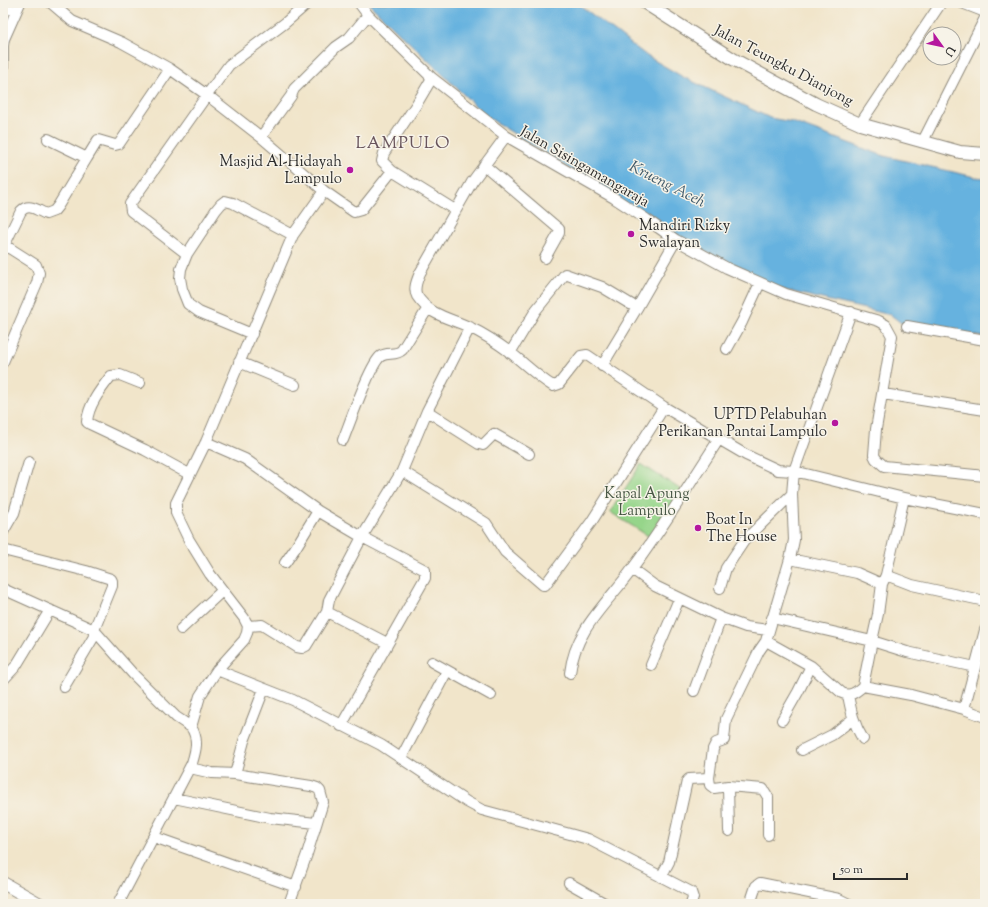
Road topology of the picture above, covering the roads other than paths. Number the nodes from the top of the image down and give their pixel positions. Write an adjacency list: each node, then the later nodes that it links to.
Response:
1 (51, 3): 12 (street)
2 (308, 3): 15 (street)
3 (359, 3): 10 (street, Jalan Sisingamangaraja)
4 (645, 3): 16 (street, Jalan Teungku Dianjong)
5 (941, 3): 16 (street)
6 (962, 3): 9 (street)
7 (3, 6): 8 (street)
8 (18, 8): 14 (street)
9 (985, 12)
10 (368, 15): 13 (street, Jalan Sisingamangaraja); 18 (street)
11 (985, 18): 20 (street)
12 (170, 69): 15 (street); 22 (street)
13 (432, 78): 17 (street, Jalan Sisingamangaraja); 24 (street)
14 (3, 88)
15 (207, 95): 18 (street); 30 (street)
16 (860, 124): 20 (street, Jalan Teungku Dianjong)
17 (506, 136): 23 (street); 28 (street, Jalan Sisingamangaraja)
18 (260, 137): 25 (street)
19 (48, 139): 22 (street)
20 (923, 141): 21 (street, Jalan Teungku Dianjong)
21 (985, 154)
22 (87, 158): 29 (street)
23 (484, 165): 26 (street); 31 (street)
24 (392, 171): 25 (street); 26 (street)
25 (324, 190): 27 (street)
26 (455, 210): 33 (street)
27 (293, 236): 30 (street); 38 (street)
28 (676, 240): 32 (street, Jalan Sisingamangaraja); 34 (street)
29 (4, 244): 42 (street)
30 (187, 254): 38 (street)
31 (545, 258)
32 (760, 283): 35 (street, Jalan Sisingamangaraja); 40 (street)
33 (428, 308): 37 (street); 52 (street)
34 (637, 308): 41 (street); 44 (street)
35 (851, 312): 47 (street, Jalan Sisingamangaraja); 57 (street)
36 (907, 326): 39 (street)
37 (470, 327): 41 (street); 50 (street)
38 (252, 334): 43 (street)
39 (985, 340)
40 (727, 349)
41 (510, 353): 44 (street)
42 (3, 362)
43 (239, 362): 46 (street); 53 (street)
44 (602, 366): 48 (street)
45 (140, 383): 58 (street)
46 (295, 385)
47 (883, 394): 49 (street); 59 (street, Jalan Sisingamangaraja)
48 (664, 407): 51 (street); 56 (street)
49 (985, 410)
50 (427, 411): 54 (street); 56 (street)
51 (719, 438): 57 (street); 69 (street)
52 (343, 440)
53 (206, 442): 58 (street); 62 (street)
54 (529, 454)
55 (29, 462): 64 (street)
56 (402, 471): 65 (street)
57 (794, 471): 60 (street); 61 (street)
58 (189, 474): 73 (street)
59 (985, 476)
60 (792, 494): 67 (street); 71 (street)
61 (904, 498): 63 (street); 70 (street)
62 (318, 511): 65 (street); 68 (street)
63 (985, 514)
64 (3, 532)
65 (362, 537): 77 (street); 87 (street)
66 (3, 550): 83 (street)
67 (790, 559): 70 (street); 79 (street)
68 (285, 563)
69 (632, 569): 74 (street); 94 (street)
70 (884, 580): 75 (street); 86 (street)
71 (720, 588)
72 (3, 589): 76 (street)
73 (222, 591): 80 (street); 81 (street)
74 (679, 599): 78 (street); 89 (street)
75 (985, 601)
76 (50, 610): 83 (street); 95 (street)
77 (327, 612): 80 (street); 87 (street)
78 (720, 618): 82 (street); 99 (street)
79 (772, 618): 82 (street); 86 (street)
80 (248, 626): 92 (street)
81 (180, 629)
82 (768, 630): 85 (street)
83 (95, 632): 97 (street); 107 (street)
84 (985, 633): 91 (street)
85 (766, 641): 90 (street); 113 (street)
86 (872, 641): 91 (street); 96 (street)
87 (387, 643): 106 (street)
88 (432, 662): 93 (street)
89 (651, 665)
90 (811, 666): 101 (street); 105 (street)
91 (975, 667): 102 (street)
92 (217, 670): 98 (street); 107 (street)
93 (447, 671): 100 (street); 110 (street)
94 (570, 673)
95 (3, 680)
96 (863, 686): 101 (street); 102 (street)
97 (64, 687)
98 (264, 689): 106 (street); 112 (street)
99 (694, 691)
100 (491, 695)
101 (848, 695): 104 (street)
102 (964, 709): 103 (street)
103 (985, 718)
104 (853, 719): 108 (street); 109 (street)
105 (782, 720)
106 (341, 726): 110 (street)
107 (191, 727): 111 (street)
108 (863, 739)
109 (802, 750)
110 (401, 758): 120 (street)
111 (190, 768): 112 (street); 115 (street)
112 (234, 774): 116 (street)
113 (709, 778): 114 (street); 120 (street)
114 (728, 786): 117 (street); 118 (street)
115 (174, 798): 116 (street); 119 (street)
116 (316, 823): 123 (street)
117 (729, 831)
118 (768, 834)
119 (154, 837): 123 (street); 125 (street)
120 (661, 877): 128 (street)
121 (3, 882): 124 (street)
122 (569, 883): 127 (street)
123 (296, 887): 126 (street)
124 (40, 904)
125 (118, 904)
126 (289, 904)
127 (606, 904)
128 (691, 904)
129 (750, 904): 130 (street)
130 (849, 904)

